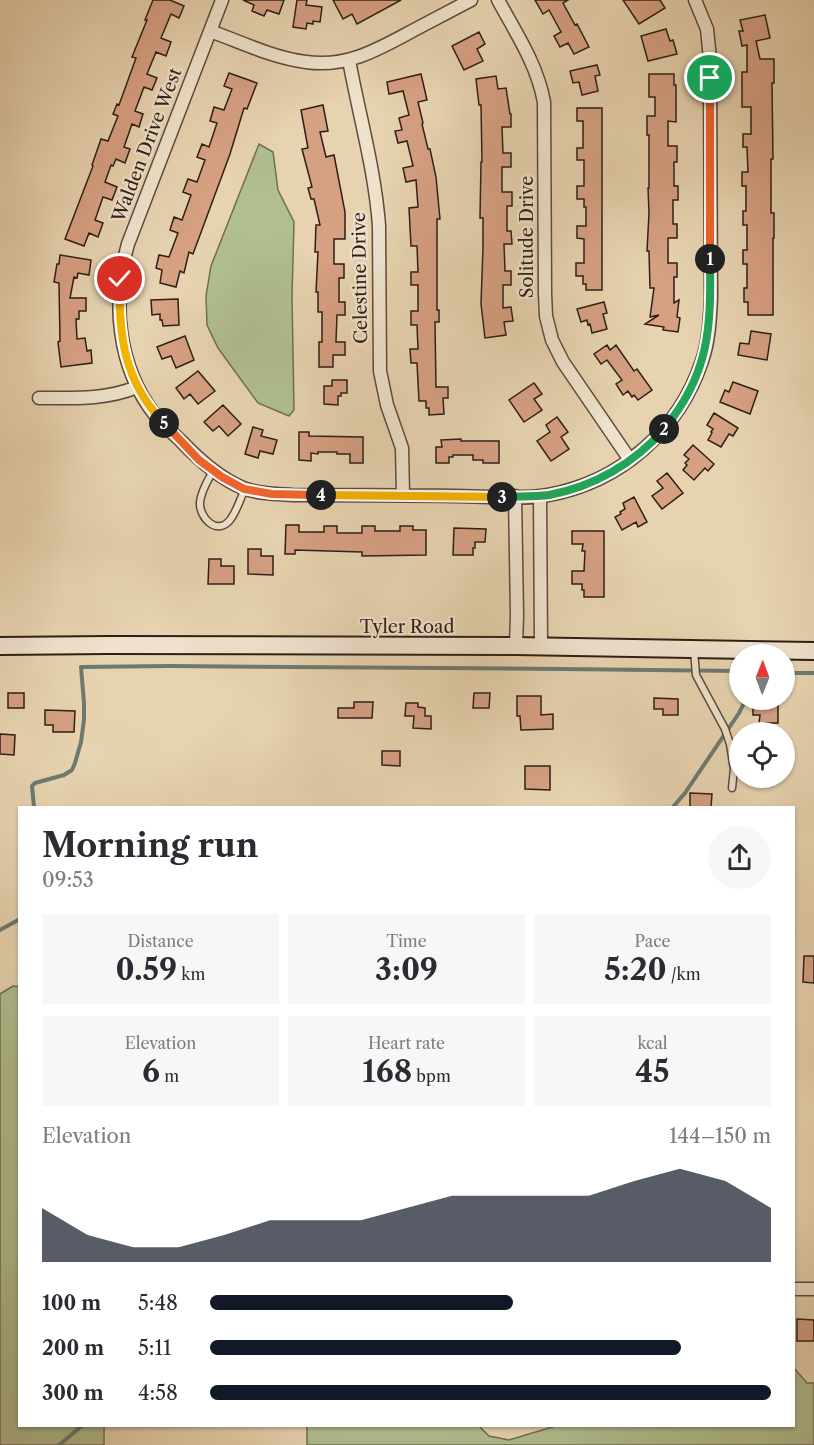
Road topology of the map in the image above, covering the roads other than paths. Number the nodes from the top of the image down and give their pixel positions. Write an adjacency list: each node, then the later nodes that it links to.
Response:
1 (222, 0): 5 (street, Walden Drive West)
2 (471, 0): 6 (street)
3 (498, 0): 9 (street, Solitude Drive)
4 (695, 0): 9 (street, Walden Drive West)
5 (210, 31): 6 (street); 7 (street, Walden Drive West)
6 (349, 60): 12 (street, Celestine Drive)
7 (137, 387): 8 (street); 10 (street, Walden Drive West)
8 (39, 398)
9 (630, 460): 14 (street, Walden Drive West)
10 (213, 470): 11 (street, Walden Drive West); 11 (lane)
11 (244, 489): 12 (street, Walden Drive West)
12 (403, 495): 13 (street, Walden Drive West)
13 (515, 496): 14 (street, Walden Drive West); 16 (street)
14 (540, 496): 17 (street)
15 (0, 646): 16 (street, Tyler Road)
16 (516, 646): 17 (street, Tyler Road)
17 (541, 646): 18 (street, Tyler Road)
18 (694, 650): 19 (street, Tyler Road); 20 (lane)
19 (814, 651)
20 (729, 741)
21 (795, 1289): 22 (street)
22 (814, 1289)

